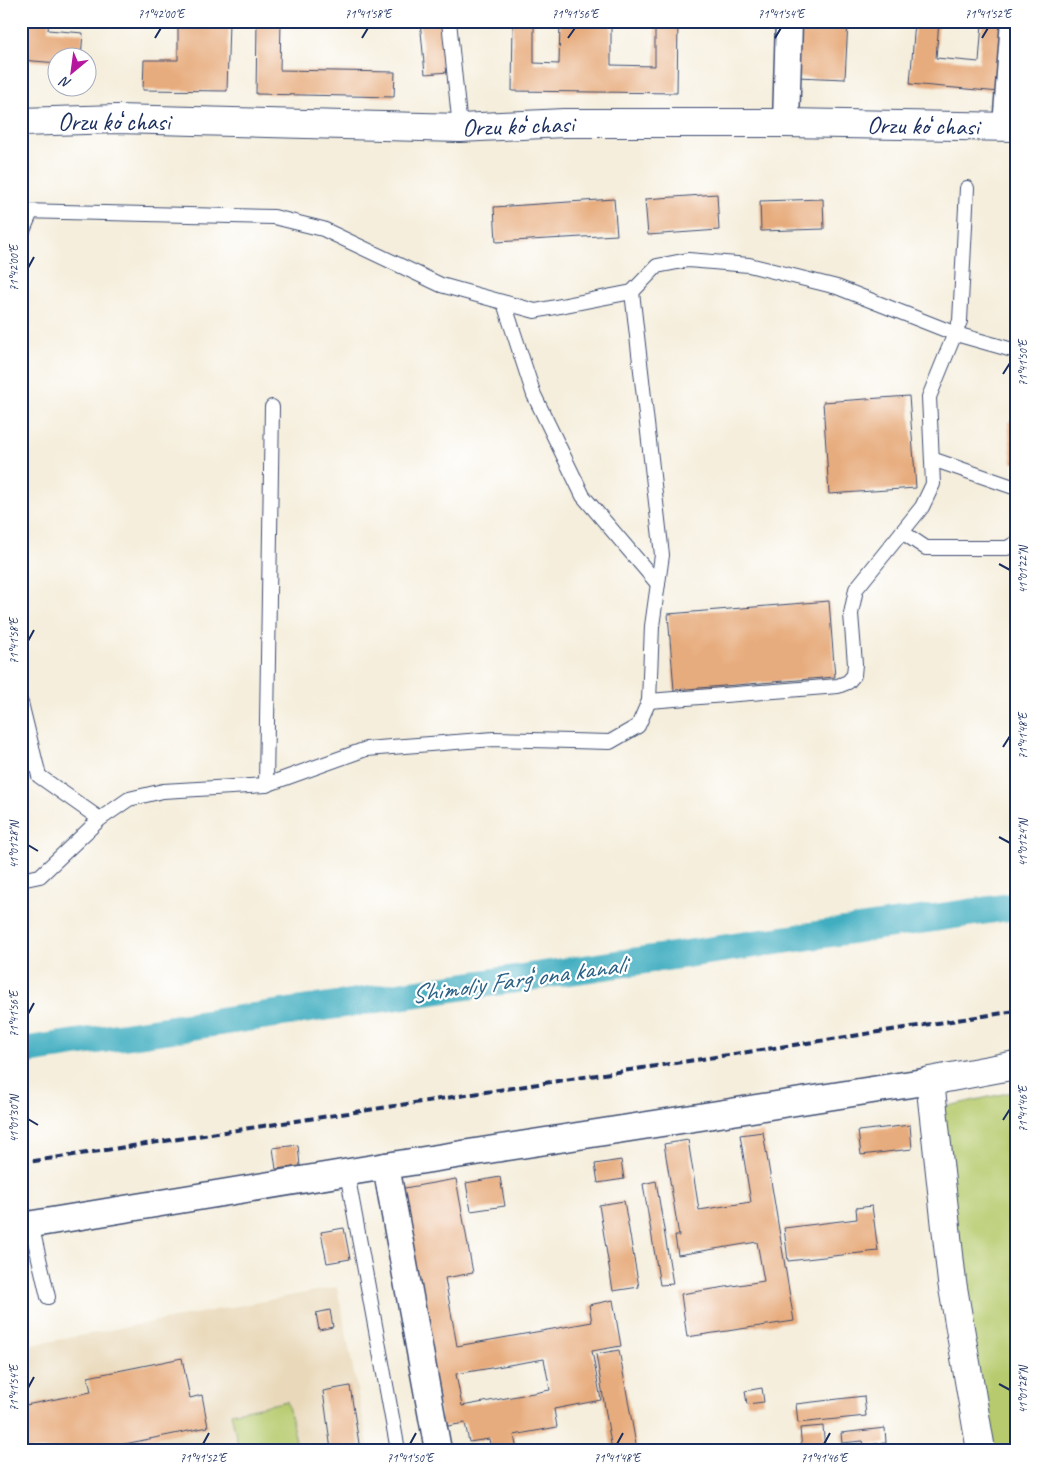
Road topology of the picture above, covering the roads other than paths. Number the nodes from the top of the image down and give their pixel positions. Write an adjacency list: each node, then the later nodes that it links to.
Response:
1 (449, 21): 7 (lane)
2 (789, 21): 5 (street)
3 (1014, 21): 6 (street)
4 (21, 122): 7 (street, Orzu koʻchasi)
5 (786, 123): 6 (street, Orzu koʻchasi); 7 (street, Orzu koʻchasi)
6 (1011, 127)
7 (460, 128)
8 (967, 188): 13 (lane)
9 (26, 212): 10 (lane); 12 (lane)
10 (21, 235)
11 (632, 292): 12 (lane); 13 (lane); 20 (lane)
12 (504, 303): 20 (lane)
13 (956, 334): 14 (lane); 16 (lane)
14 (1016, 351)
15 (272, 408): 23 (lane)
16 (932, 459): 17 (lane); 18 (lane)
17 (1016, 488)
18 (902, 532): 19 (lane); 21 (lane)
19 (1016, 543)
20 (658, 584): 21 (lane)
21 (649, 701): 23 (lane)
22 (21, 703): 24 (lane)
23 (266, 785): 24 (lane)
24 (100, 819): 25 (lane)
25 (21, 880)
26 (1016, 1066): 27 (street)
27 (930, 1081): 28 (street); 34 (street)
28 (386, 1166): 29 (street); 33 (street)
29 (347, 1173): 30 (street); 32 (lane)
30 (26, 1225): 31 (lane)
31 (48, 1297)
32 (398, 1450)
33 (438, 1450)
34 (982, 1450)

